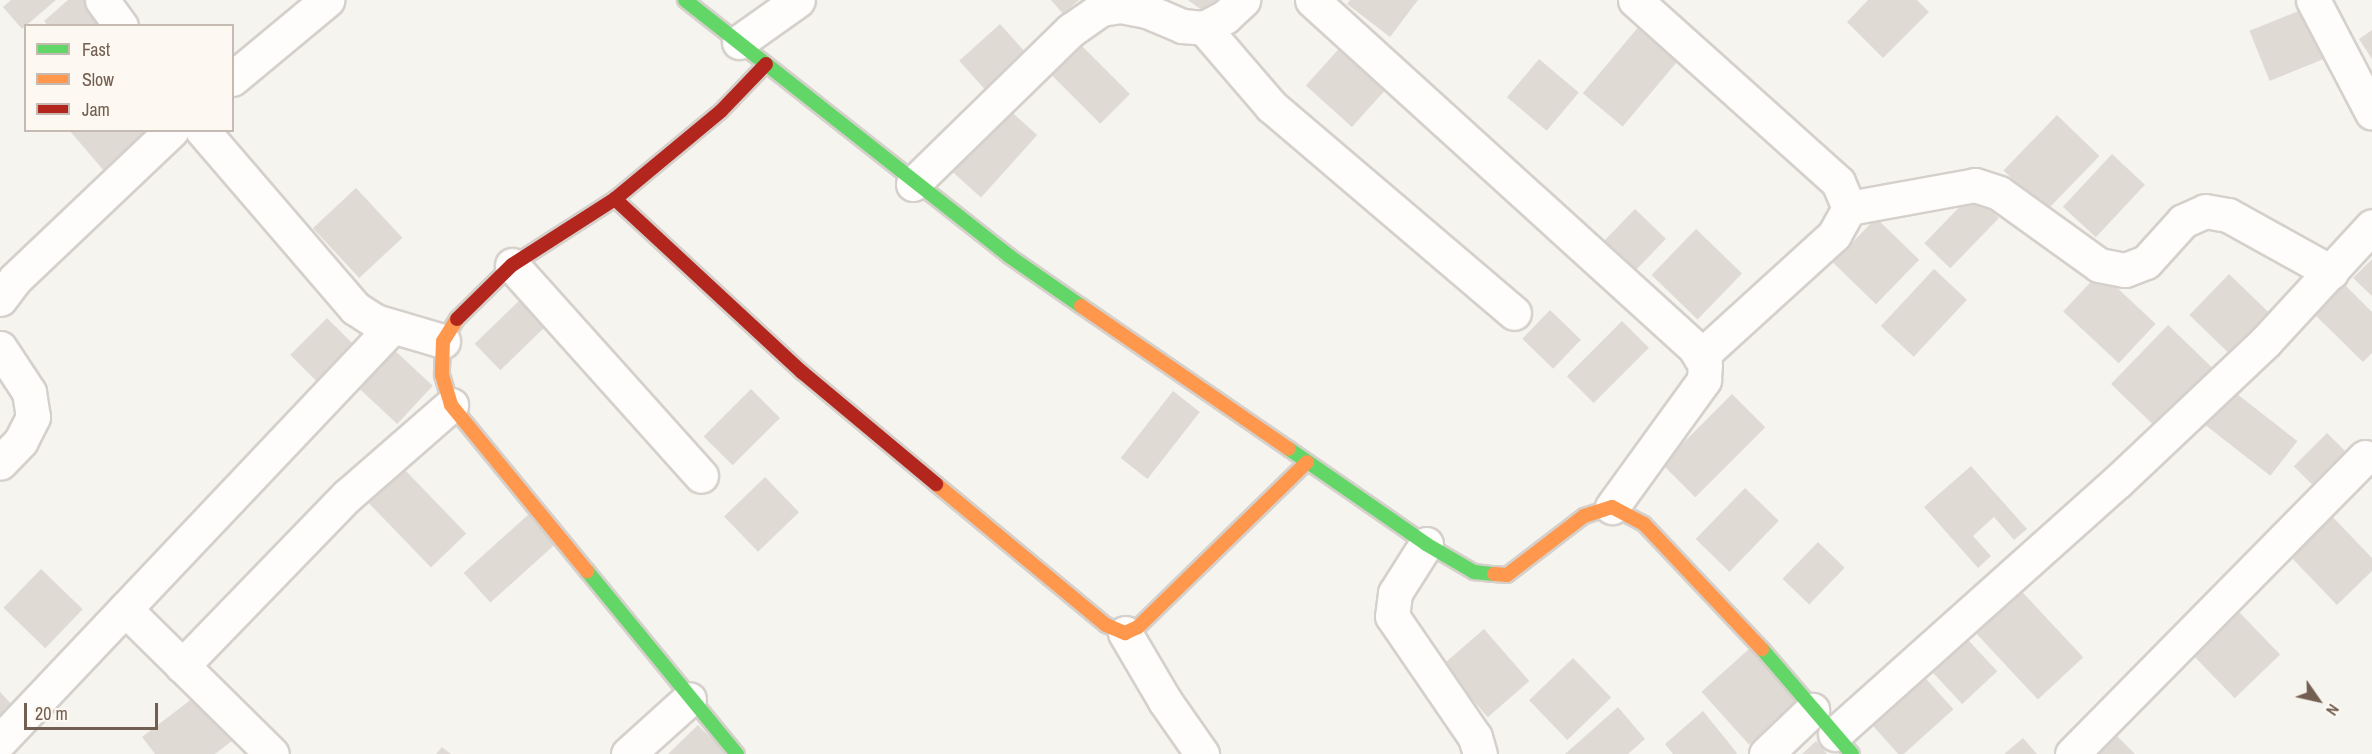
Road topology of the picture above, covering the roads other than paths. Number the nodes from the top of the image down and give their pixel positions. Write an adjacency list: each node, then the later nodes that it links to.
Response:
1 (102, 0): 9 (street)
2 (327, 0): 13 (street)
3 (686, 0): 11 (street)
4 (798, 0): 11 (street)
5 (1243, 0): 10 (street)
6 (1312, 0): 28 (street)
7 (1635, 0): 19 (street)
8 (2313, 0): 14 (street)
9 (120, 24)
10 (1204, 28): 17 (street); 24 (street)
11 (739, 42): 12 (street)
12 (765, 64): 17 (street); 18 (street)
13 (234, 77)
14 (2372, 113)
15 (170, 132): 23 (street)
16 (204, 132): 25 (street)
17 (913, 184): 31 (street)
18 (615, 198): 21 (street); 37 (street)
19 (1849, 208): 22 (street); 28 (street)
20 (2372, 226): 22 (street)
21 (512, 265): 26 (street); 33 (street)
22 (2331, 272): 42 (street)
23 (0, 299)
24 (1514, 313)
25 (392, 327): 26 (street); 36 (street)
26 (442, 341): 29 (street)
27 (0, 348): 32 (street)
28 (1700, 357): 34 (street)
29 (451, 405): 38 (street); 39 (street)
30 (2365, 457): 49 (street)
31 (1307, 462): 35 (street); 37 (street)
32 (0, 463)
33 (700, 476)
34 (1612, 507): 35 (street); 40 (street)
35 (1426, 544): 47 (street)
36 (125, 609): 38 (street); 41 (street)
37 (1125, 633): 46 (street)
38 (182, 666): 43 (street)
39 (689, 699): 44 (street); 45 (street)
40 (1812, 710): 42 (street); 48 (street)
41 (0, 741)
42 (1844, 744)
43 (272, 754)
44 (628, 754)
45 (737, 754)
46 (1202, 754)
47 (1480, 754)
48 (1766, 754)
49 (2072, 754)

